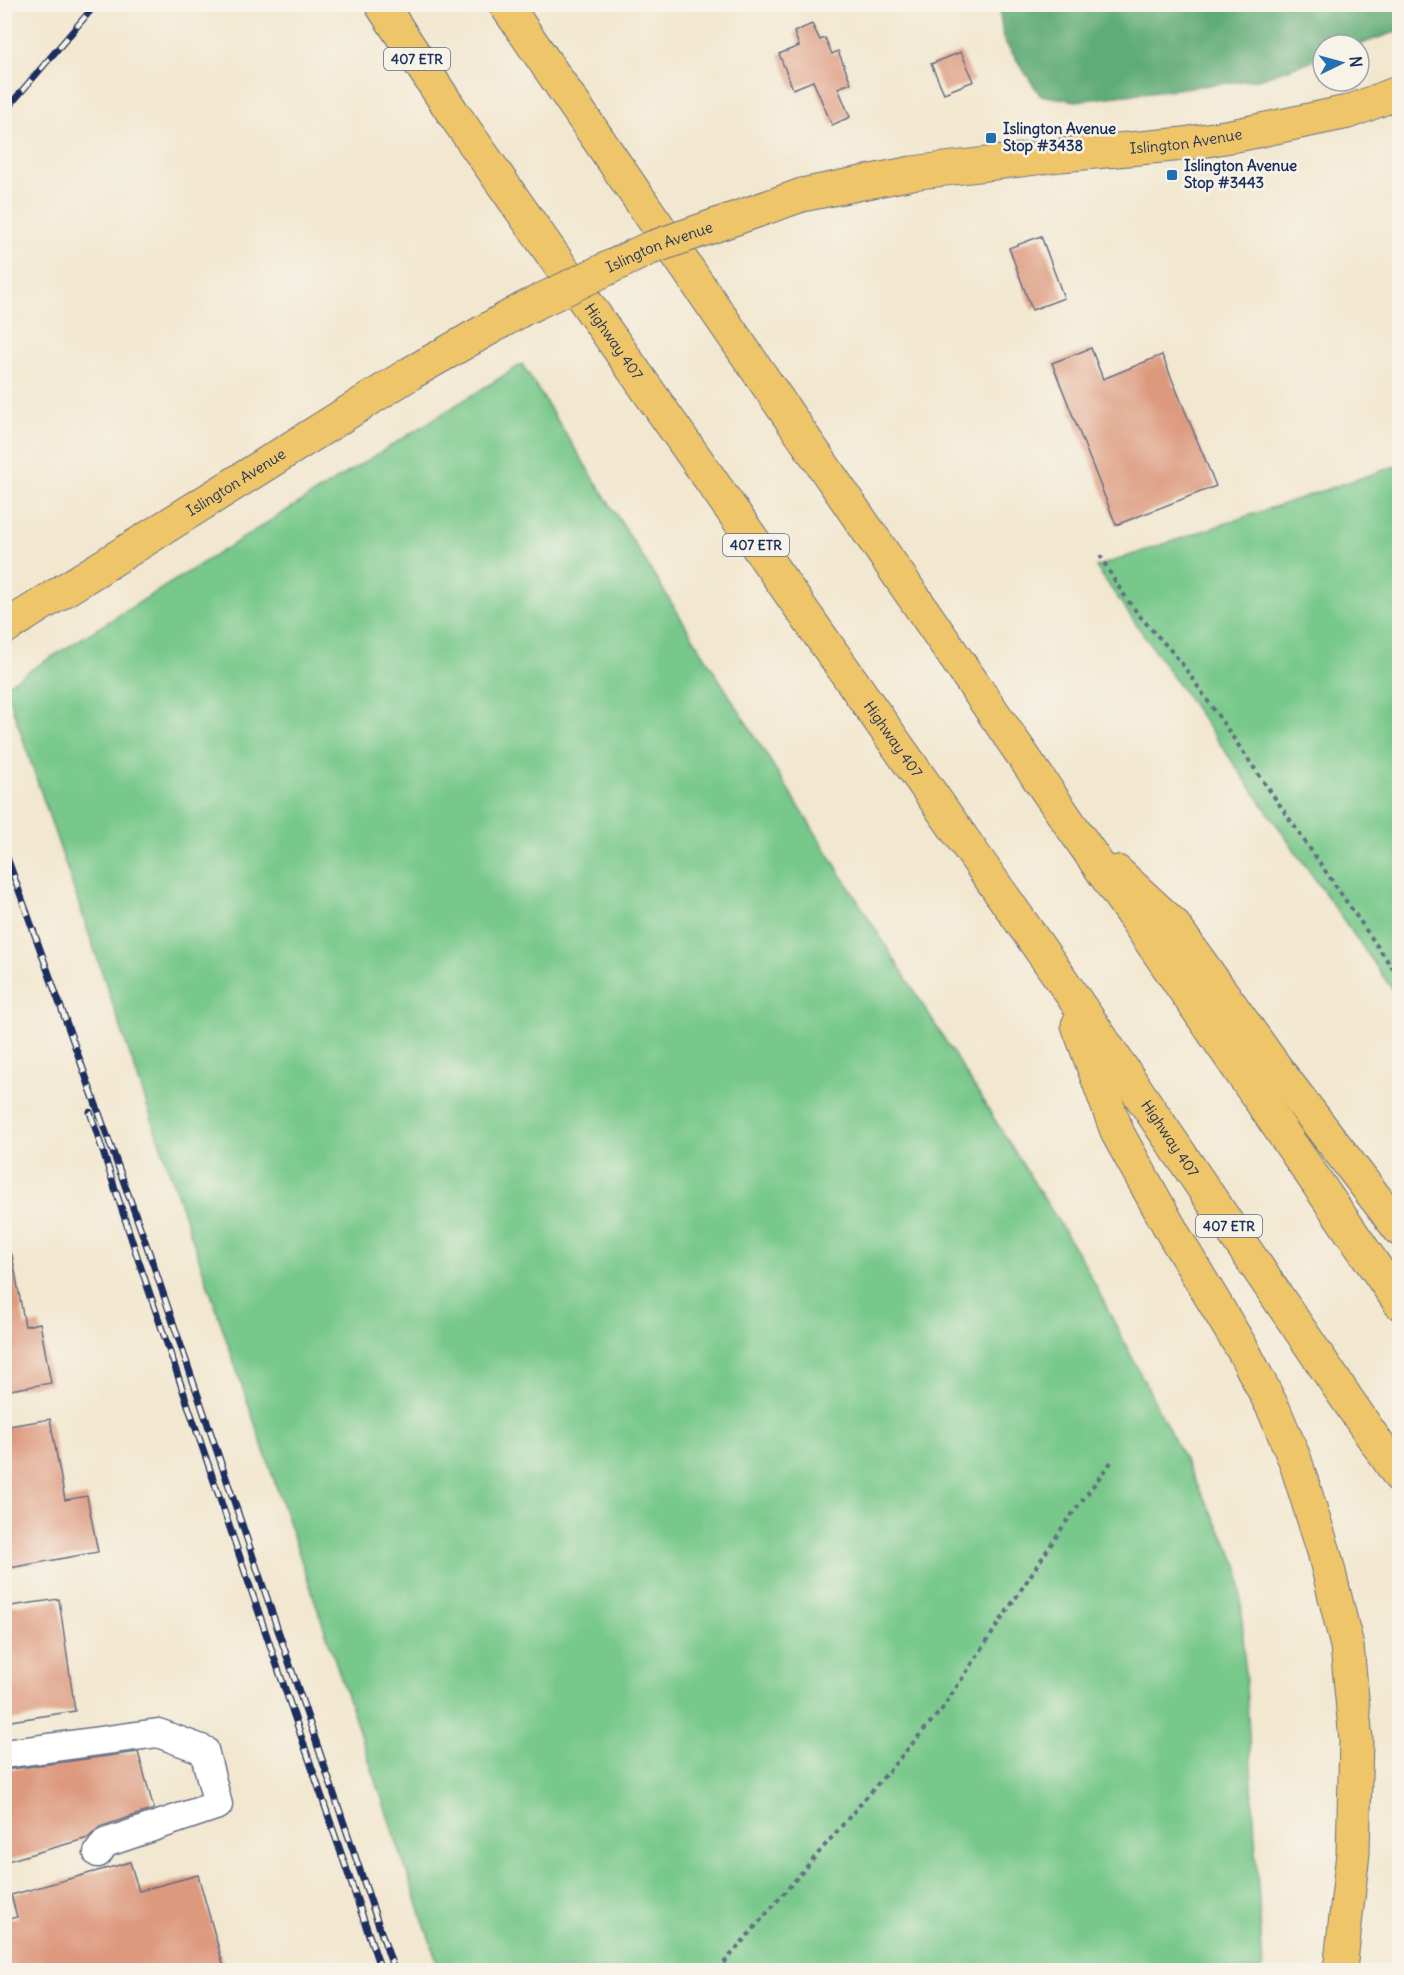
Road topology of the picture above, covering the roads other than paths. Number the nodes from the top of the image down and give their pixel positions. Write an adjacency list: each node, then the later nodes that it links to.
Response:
1 (381, 4): 6 (main road, Highway 407 / 407 ETR)
2 (505, 4): 5 (main road)
3 (1400, 92): 4 (main road, Islington Avenue, bridge)
4 (4, 628)
5 (1074, 833): 7 (main road); 8 (main road)
6 (1059, 976): 9 (main road, Highway 407 / 407 ETR); 12 (main road)
7 (1400, 1230)
8 (1400, 1303)
9 (1400, 1477)
10 (4, 1754): 11 (lane)
11 (98, 1853)
12 (1340, 1971)

